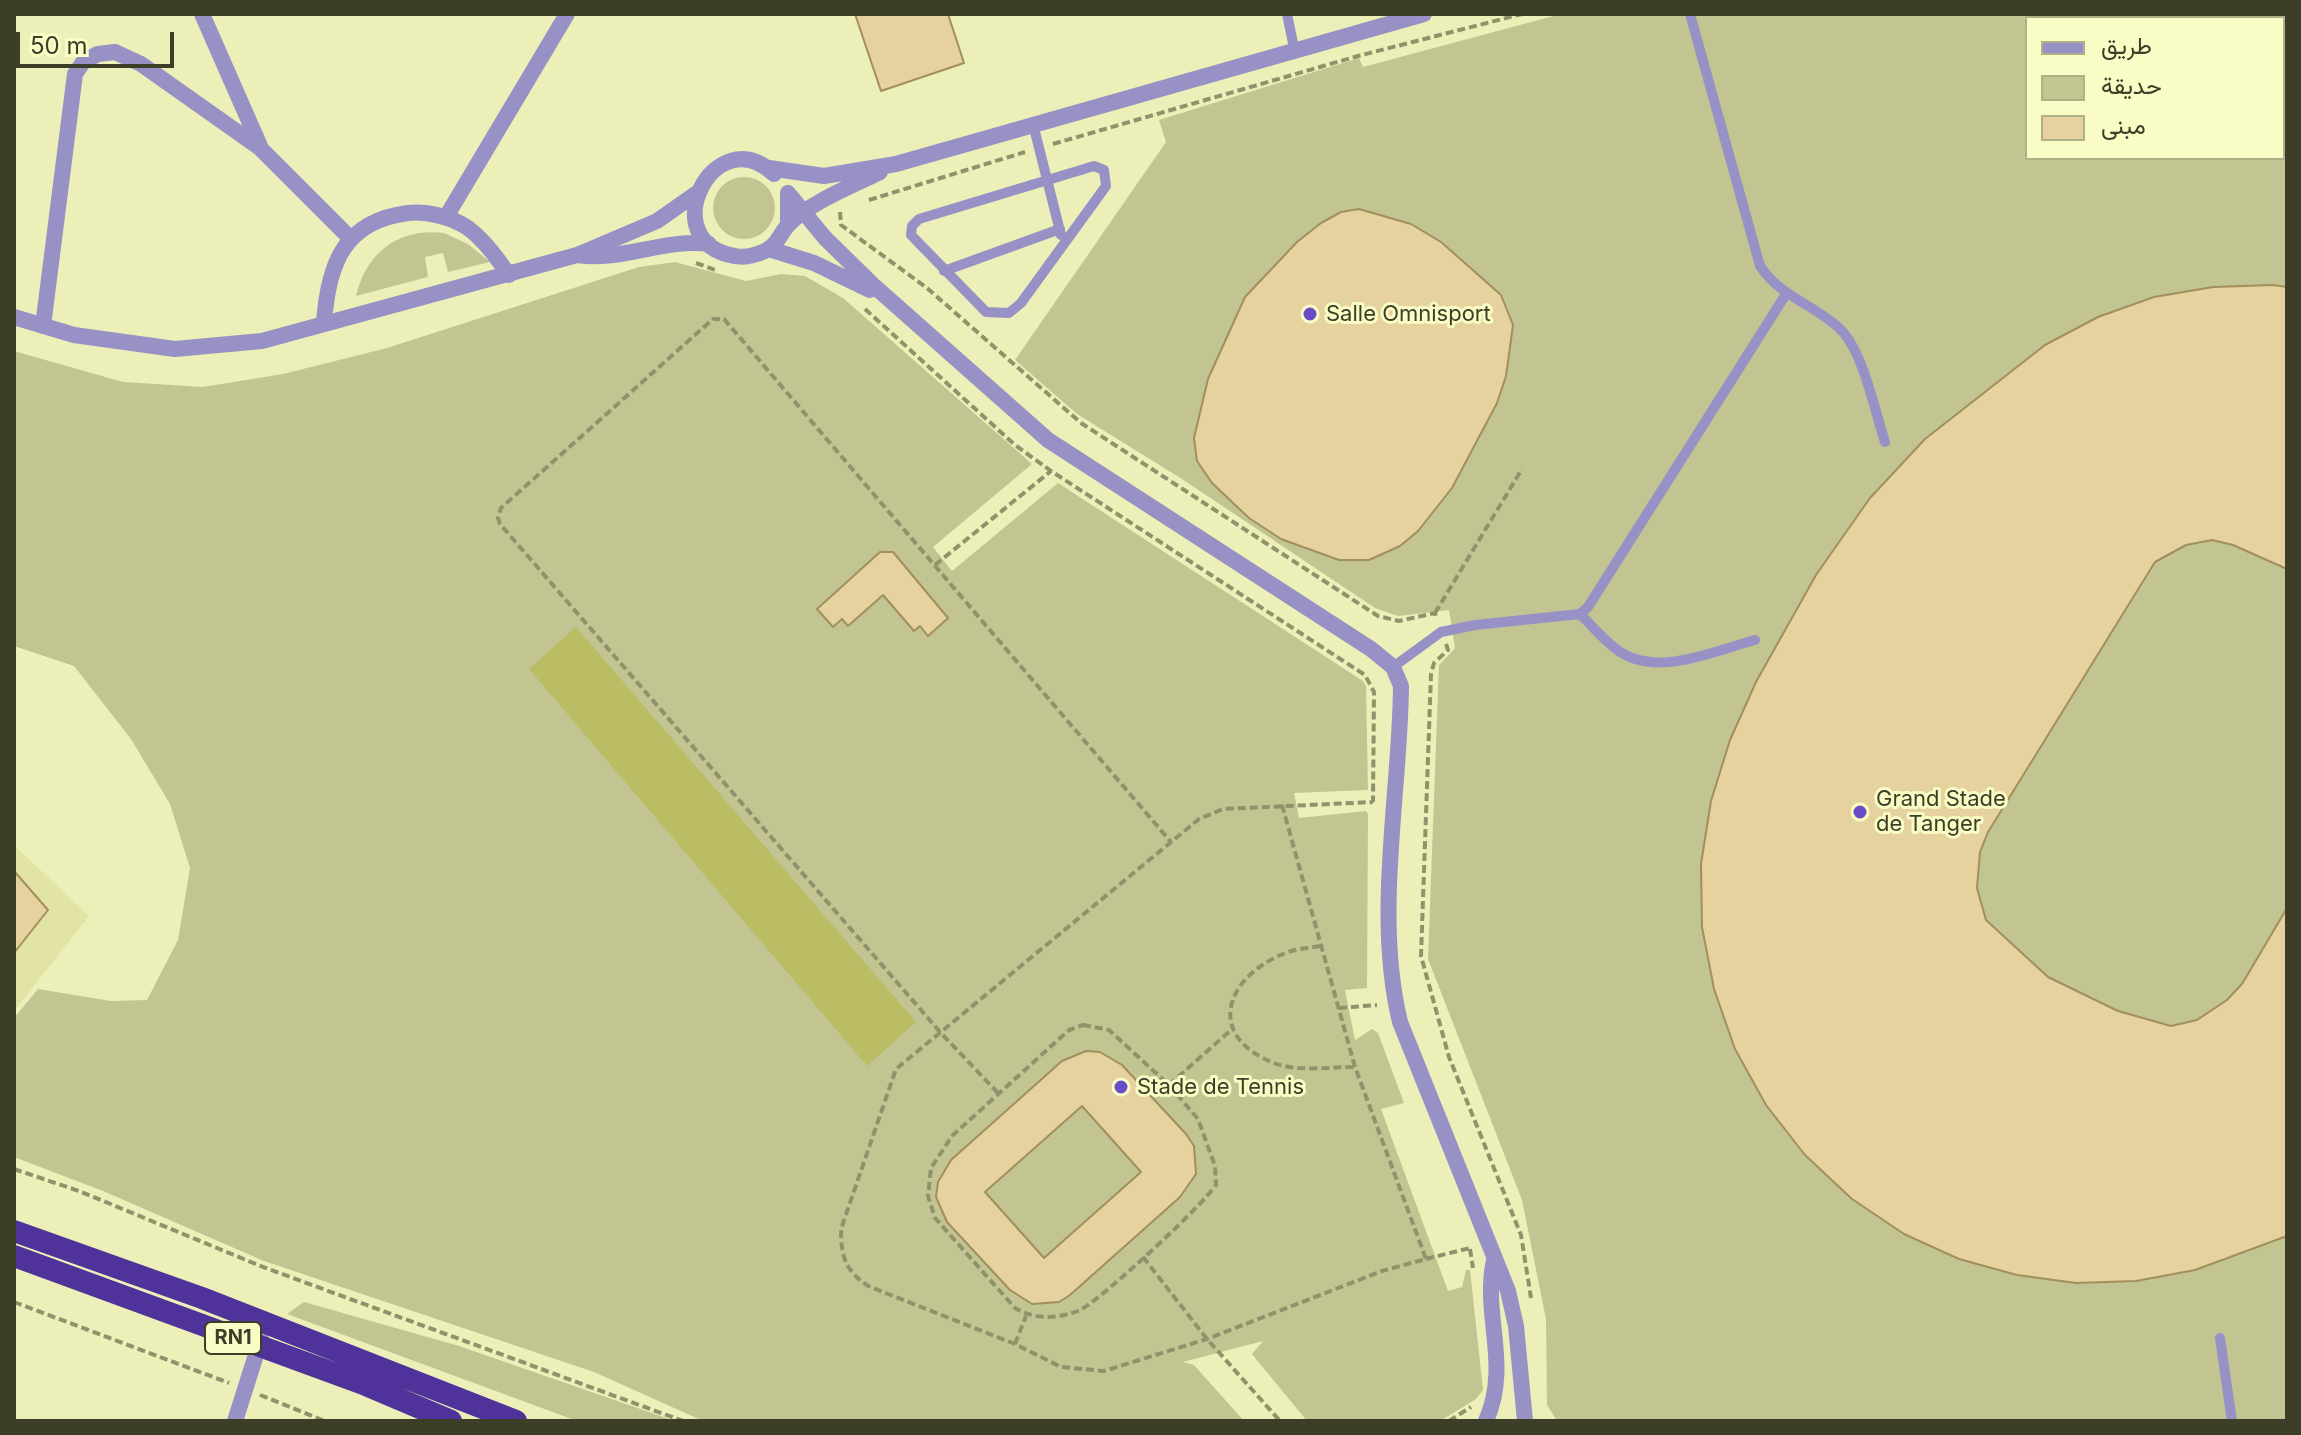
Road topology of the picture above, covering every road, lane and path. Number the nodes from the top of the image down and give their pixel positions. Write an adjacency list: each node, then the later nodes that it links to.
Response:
1 (202, 14): 10 (street)
2 (567, 14): 20 (street)
3 (1287, 14): 8 (lane)
4 (1424, 14): 7 (street)
5 (1522, 14): 11 (path)
6 (1690, 14): 32 (lane)
7 (1388, 19): 8 (street)
8 (1294, 48): 9 (street)
9 (1033, 124): 11 (lane); 12 (street)
10 (260, 148): 23 (street); 37 (street)
11 (1039, 148): 14 (lane); 17 (path)
12 (896, 164): 13 (street); 19 (street)
13 (769, 168): 15 (street); 16 (street)
14 (1047, 181): 22 (lane); 24 (lane); 30 (lane)
15 (697, 193): 25 (street); 27 (street)
16 (788, 193): 19 (street); 21 (street)
17 (854, 204)
18 (846, 207): 42 (path)
19 (804, 213): 21 (street); 34 (street)
20 (446, 217): 23 (street); 31 (street)
21 (788, 224): 26 (street)
22 (1060, 229): 24 (lane); 30 (lane)
23 (350, 238): 36 (street)
24 (1063, 242): 30 (lane)
25 (709, 244): 26 (street); 27 (street)
26 (769, 249): 34 (street)
27 (577, 255): 31 (street)
28 (687, 258): 29 (path)
29 (721, 271)
30 (944, 271)
31 (509, 275): 36 (street)
32 (1786, 294): 38 (lane); 43 (lane)
33 (856, 302): 40 (path)
34 (898, 308): 46 (street)
35 (14, 317): 37 (street)
36 (324, 323): 37 (street)
37 (43, 326)
38 (1885, 442)
39 (1522, 469): 42 (path)
40 (1051, 471): 41 (path); 47 (path)
41 (935, 565): 50 (path); 55 (path)
42 (1435, 613): 44 (path)
43 (1580, 614): 44 (lane); 45 (lane)
44 (1441, 632): 46 (lane); 69 (path)
45 (1755, 640)
46 (1393, 667): 66 (street)
47 (1373, 802): 48 (path); 49 (path)
48 (1282, 805): 50 (path); 51 (path)
49 (1373, 817)
50 (1171, 842): 55 (path)
51 (1320, 946): 53 (path); 54 (path)
52 (1375, 992): 53 (path)
53 (1338, 1008): 56 (path)
54 (1231, 1030): 56 (path); 57 (path)
55 (940, 1032): 58 (path); 74 (path)
56 (1355, 1067): 65 (path)
57 (1169, 1085): 58 (path); 64 (path)
58 (998, 1093): 70 (path)
59 (14, 1169): 82 (path)
60 (14, 1231): 71 (highway, RN1)
61 (1465, 1234): 62 (path)
62 (1470, 1248): 65 (path); 67 (path)
63 (14, 1256): 75 (highway, RN1)
64 (1143, 1257): 70 (path); 73 (path)
65 (1426, 1259): 73 (path)
66 (1494, 1260): 85 (street); 86 (street)
67 (1474, 1273)
68 (14, 1302): 76 (path)
69 (1532, 1308)
70 (1027, 1315): 74 (path)
71 (267, 1324): 75 (street); 81 (highway, RN1)
72 (2220, 1338): 87 (lane)
73 (1207, 1339): 74 (path); 83 (path)
74 (1015, 1344)
75 (258, 1348): 76 (street); 80 (highway, RN1)
76 (245, 1389): 78 (street); 79 (path)
77 (1480, 1403): 84 (path)
78 (235, 1421)
79 (325, 1421)
80 (451, 1421)
81 (516, 1421)
82 (683, 1421)
83 (1280, 1421)
84 (1449, 1421)
85 (1486, 1421)
86 (1525, 1421)
87 (2232, 1421)

